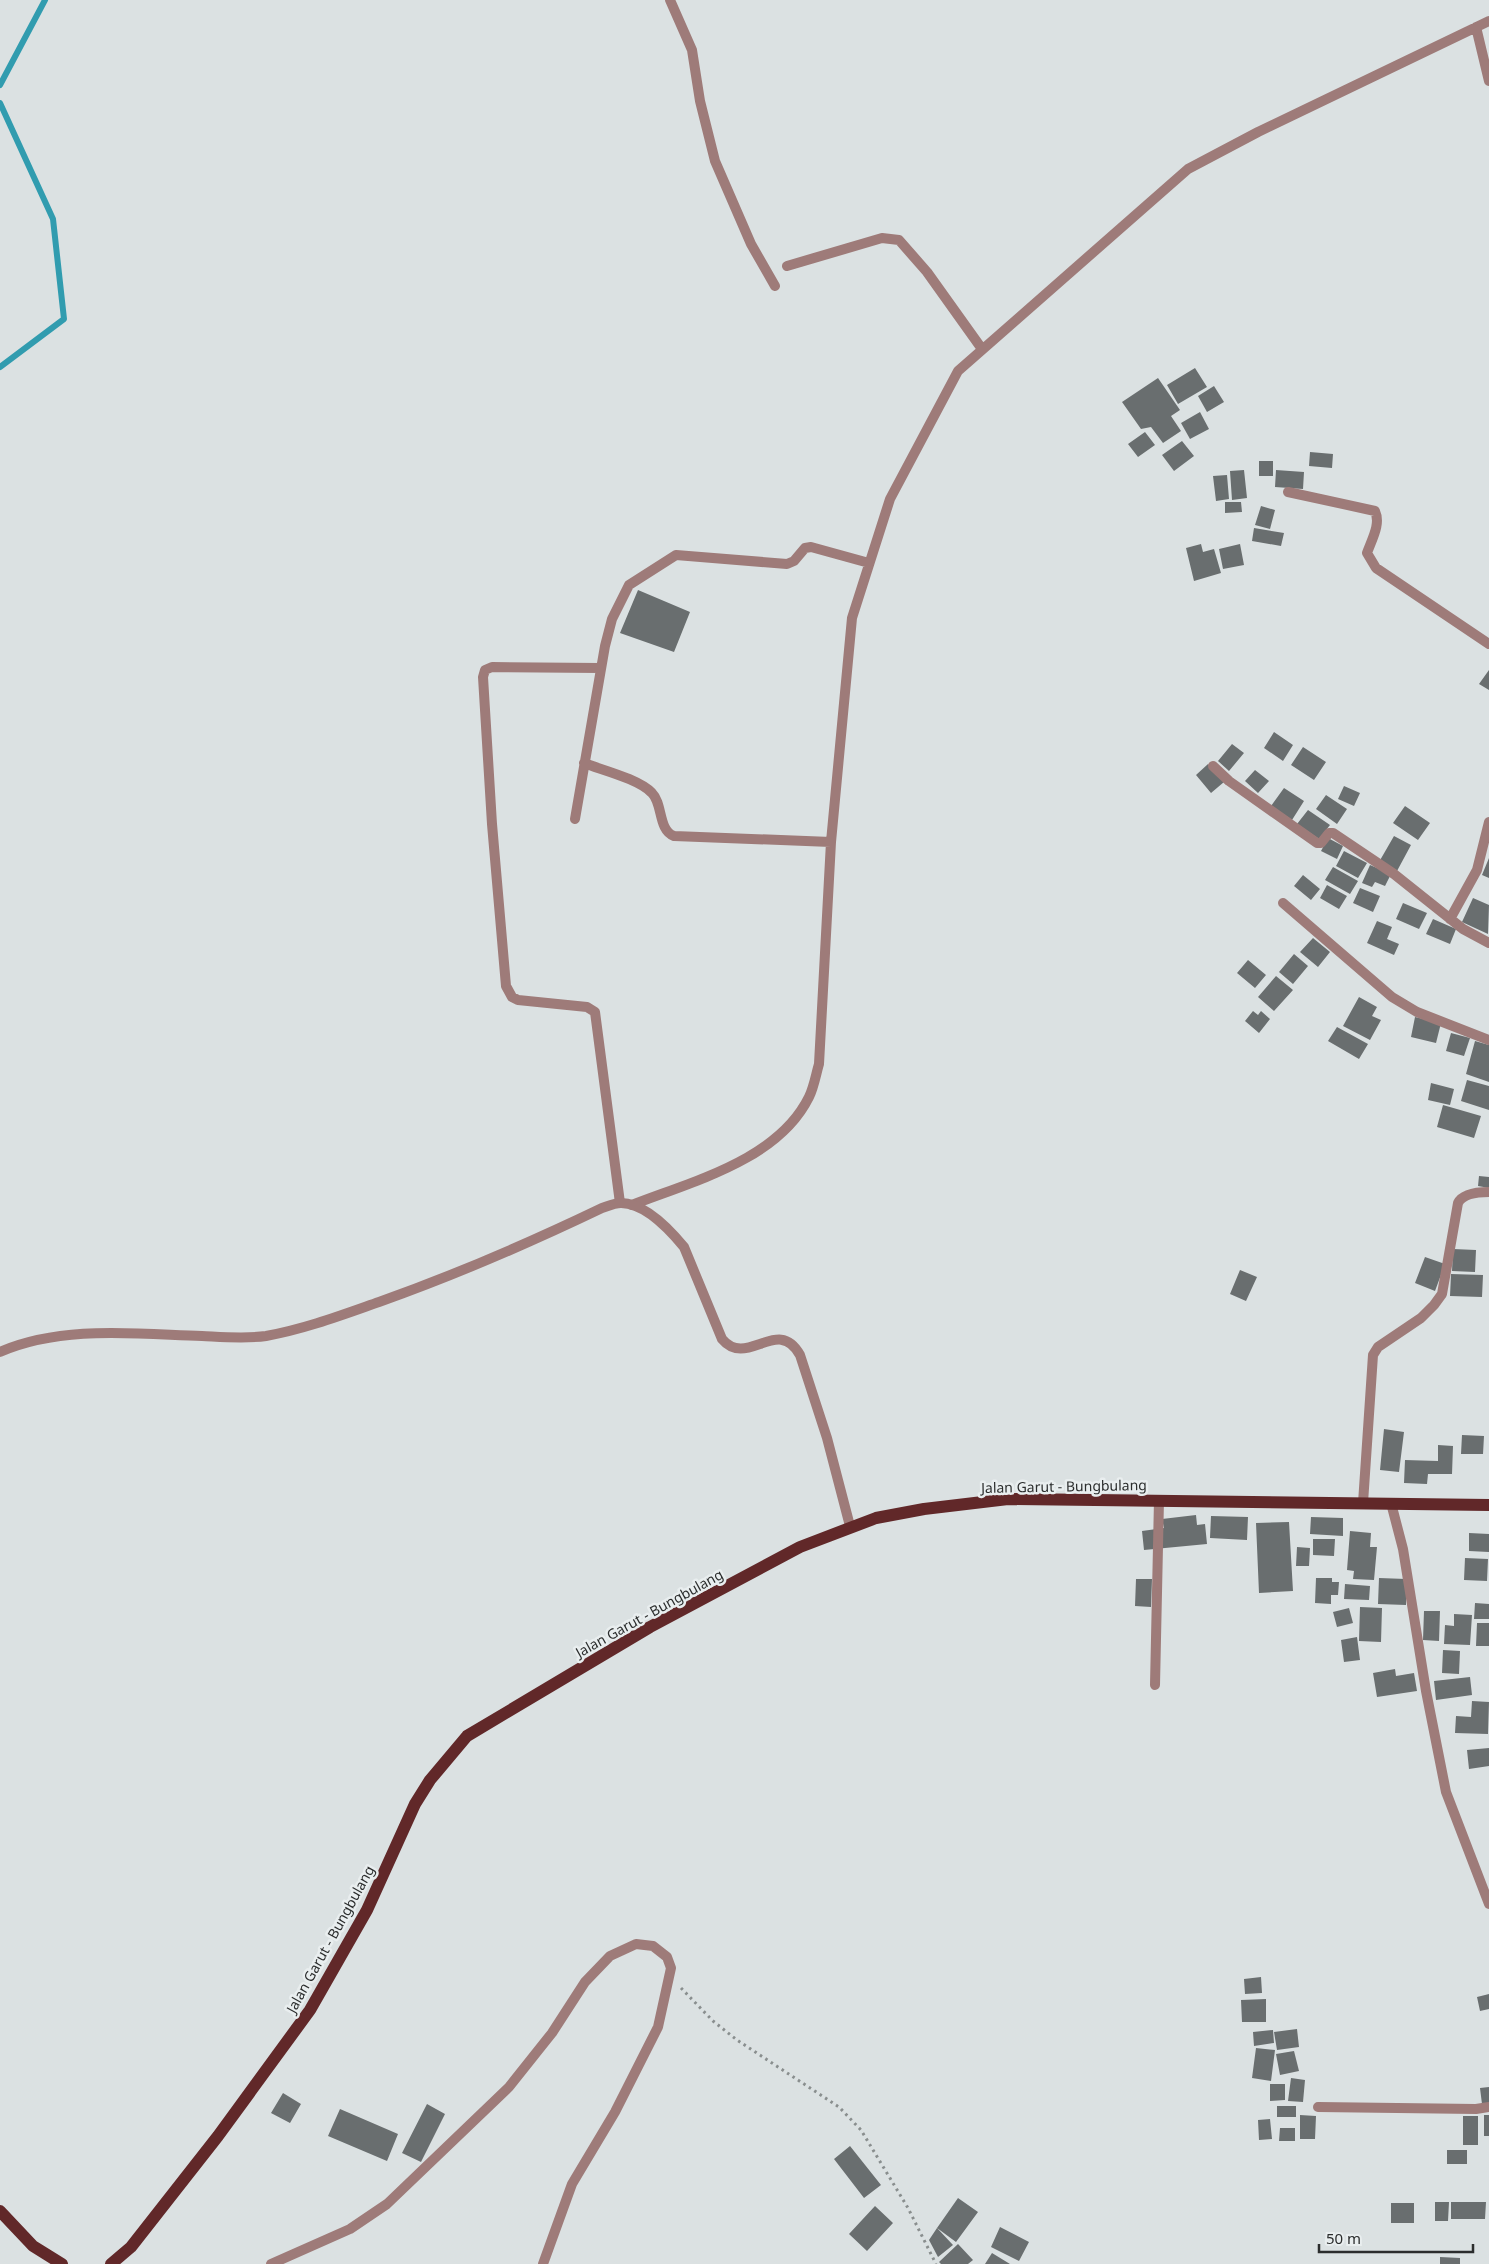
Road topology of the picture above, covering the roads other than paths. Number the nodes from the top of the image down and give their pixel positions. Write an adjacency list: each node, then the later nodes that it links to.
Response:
1 (670, 0): 6 (street)
2 (1489, 21): 3 (street)
3 (1476, 27): 4 (street); 7 (street)
4 (1489, 81)
5 (787, 266): 7 (street)
6 (775, 286)
7 (982, 349): 9 (street)
8 (1288, 492): 10 (street)
9 (870, 563): 11 (street); 16 (street)
10 (1489, 644)
11 (600, 668): 12 (street); 22 (street)
12 (584, 764): 14 (street); 16 (street)
13 (1213, 766): 18 (street)
14 (575, 818)
15 (1489, 822): 18 (street)
16 (831, 842): 23 (street)
17 (1283, 903): 20 (street)
18 (1450, 919): 19 (street)
19 (1489, 943)
20 (1489, 1040)
21 (1489, 1192): 27 (street)
22 (620, 1203): 23 (street); 24 (street)
23 (632, 1205): 29 (street)
24 (0, 1352)
25 (1159, 1500): 27 (main road, Jalan Garut - Bungbulang); 29 (main road, Jalan Garut - Bungbulang); 30 (street)
26 (1391, 1502): 27 (main road, Jalan Garut - Bungbulang); 28 (main road, Jalan Garut - Bungbulang); 31 (street)
27 (1363, 1503)
28 (1489, 1505)
29 (850, 1526): 36 (main road, Jalan Garut - Bungbulang)
30 (1156, 1685)
31 (1489, 1904)
32 (1318, 2107): 33 (street)
33 (1489, 2107)
34 (0, 2212): 35 (main road)
35 (62, 2264)
36 (114, 2264)
37 (271, 2264): 38 (street)
38 (543, 2264)

